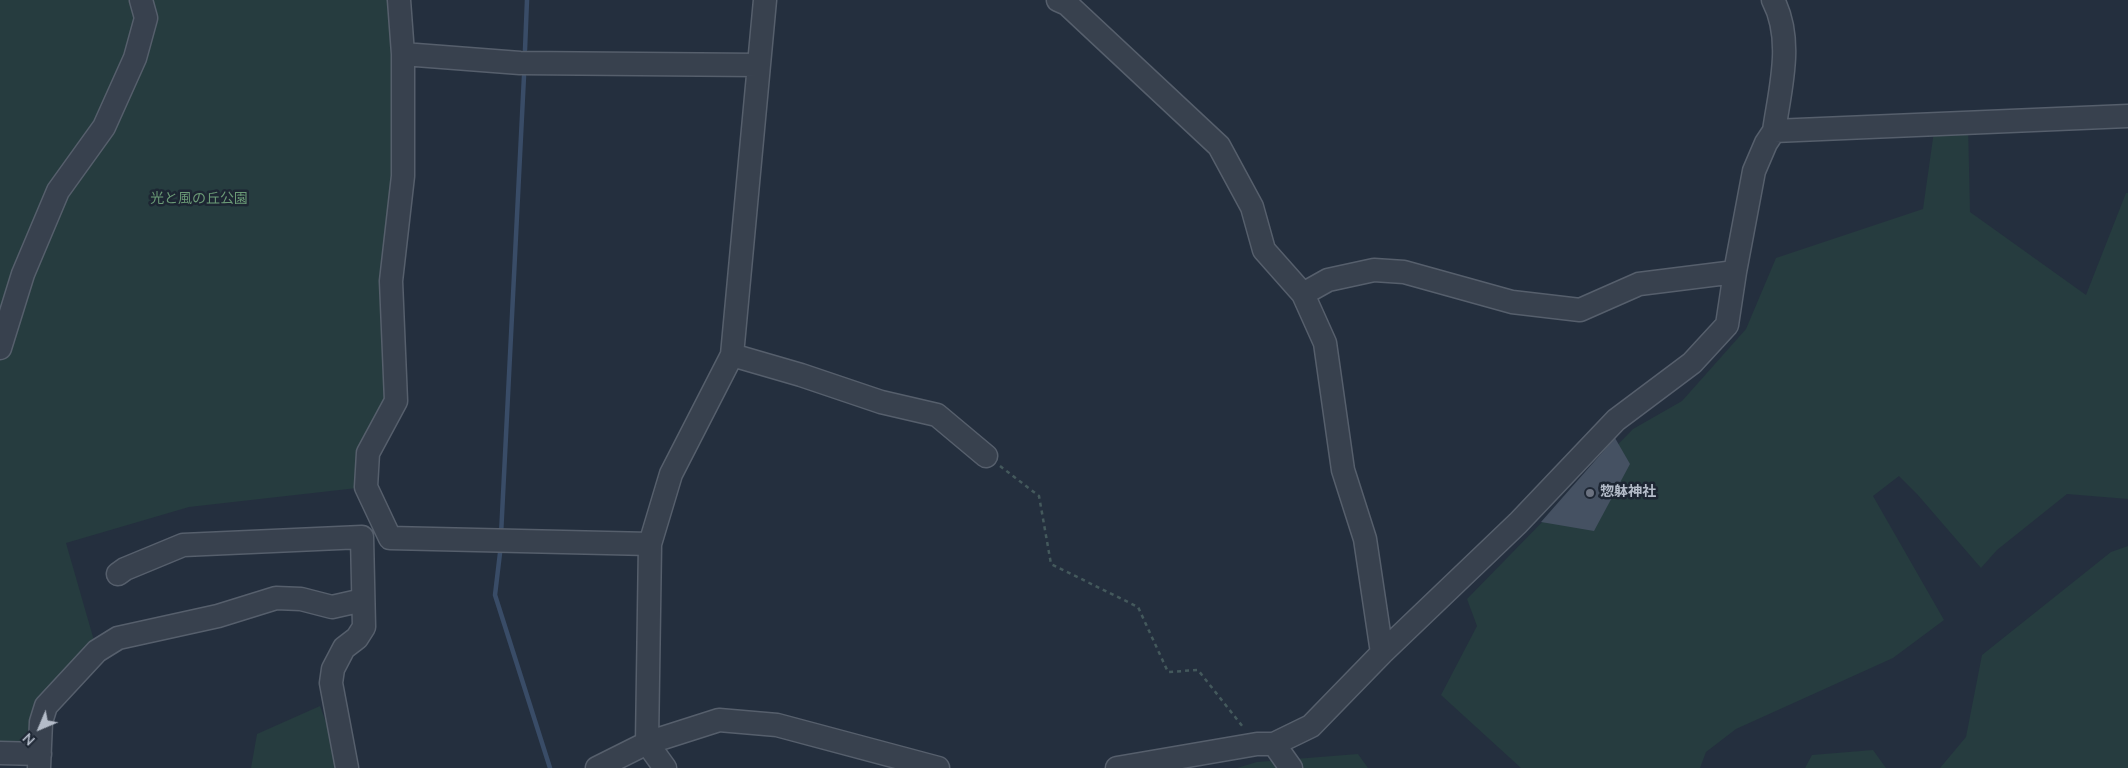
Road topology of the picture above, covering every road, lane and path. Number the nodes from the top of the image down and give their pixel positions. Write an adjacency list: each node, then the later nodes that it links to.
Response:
1 (141, 0): 12 (street)
2 (399, 0): 6 (street)
3 (1773, 0): 9 (street)
4 (766, 1): 7 (street)
5 (1065, 1): 11 (street)
6 (403, 54): 7 (street); 15 (street)
7 (759, 65): 13 (street)
8 (2128, 116): 9 (street)
9 (1774, 131): 10 (street)
10 (1735, 272): 11 (street); 18 (street)
11 (1303, 294): 18 (street)
12 (0, 348)
13 (732, 355): 14 (street); 15 (street)
14 (986, 456): 20 (path)
15 (650, 544): 19 (street)
16 (118, 574): 17 (street)
17 (363, 600): 22 (street); 23 (street)
18 (1382, 653): 20 (street)
19 (647, 743): 24 (street); 25 (street); 26 (street)
20 (1265, 744): 27 (street); 28 (street)
21 (0, 753): 22 (street)
22 (40, 761)
23 (347, 768)
24 (598, 768)
25 (665, 768)
26 (938, 768)
27 (1117, 768)
28 (1291, 768)

